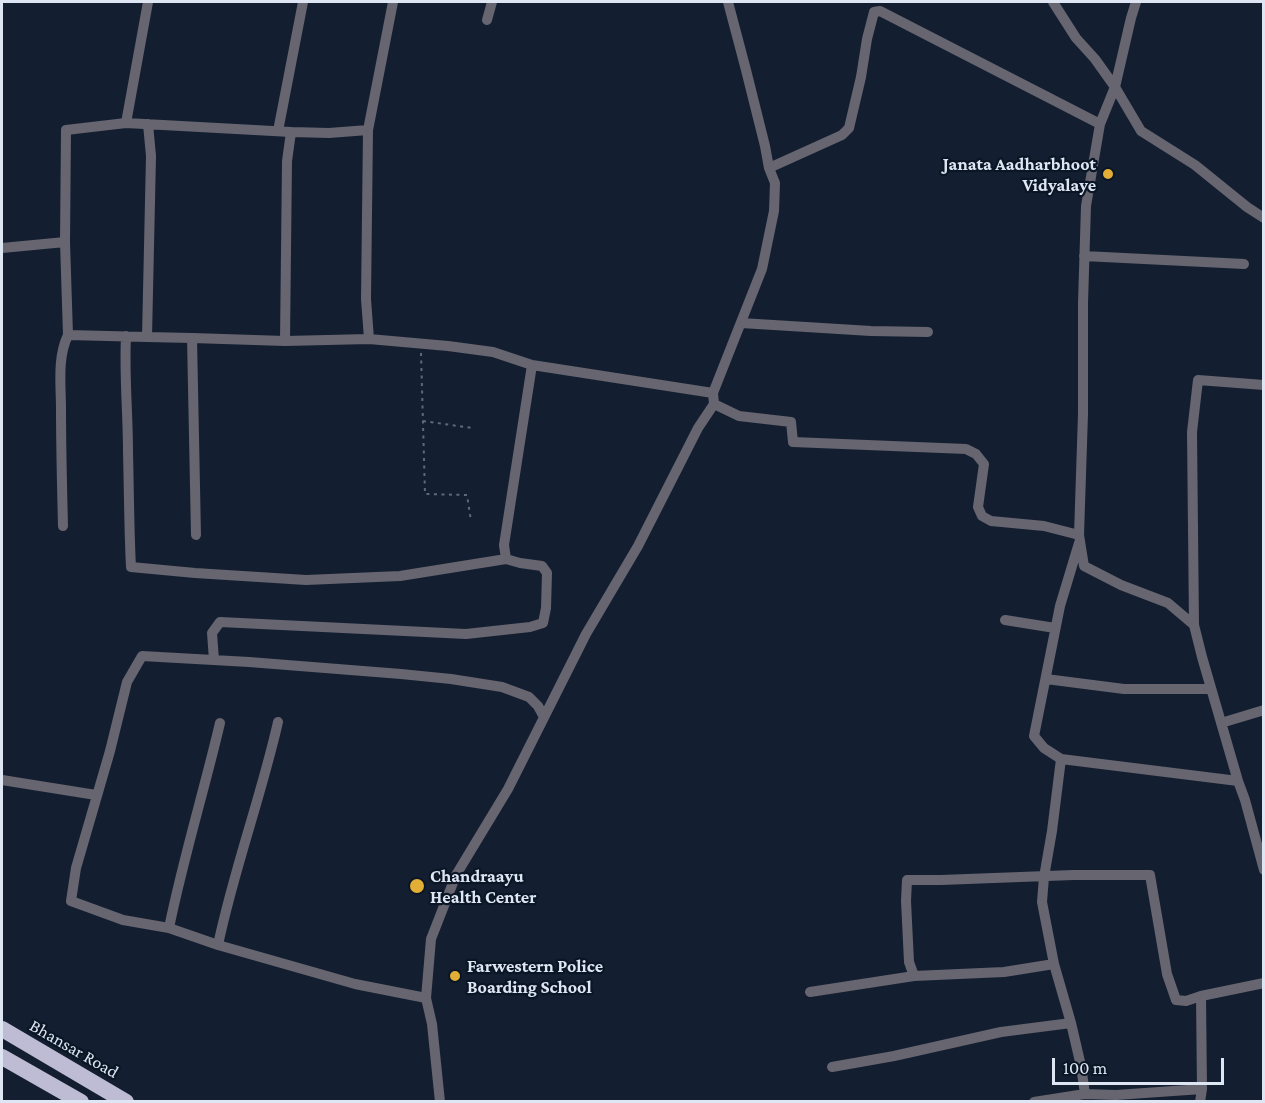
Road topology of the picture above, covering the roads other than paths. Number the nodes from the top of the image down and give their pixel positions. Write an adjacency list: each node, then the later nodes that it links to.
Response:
1 (148, 2): 10 (street)
2 (303, 2): 14 (street)
3 (393, 2): 13 (street)
4 (492, 2): 8 (street)
5 (728, 2): 16 (street)
6 (1053, 2): 9 (street)
7 (1136, 2): 9 (street)
8 (487, 20)
9 (1114, 87): 12 (street); 17 (street)
10 (126, 123): 11 (street); 18 (street)
11 (148, 124): 14 (street); 26 (street)
12 (1100, 124): 16 (street); 20 (street)
13 (368, 130): 15 (street); 28 (street)
14 (278, 131): 15 (street)
15 (291, 132): 29 (street)
16 (769, 168): 22 (street)
17 (1263, 218)
18 (65, 242): 19 (street); 24 (street)
19 (2, 248)
20 (1084, 256): 21 (street); 35 (street)
21 (1244, 264)
22 (741, 323): 23 (street); 32 (street)
23 (928, 332)
24 (68, 335): 25 (street); 33 (street)
25 (126, 336): 26 (street); 36 (street)
26 (147, 337): 27 (street)
27 (192, 338): 29 (street); 34 (street)
28 (369, 339): 29 (street); 30 (street)
29 (285, 341)
30 (532, 365): 32 (street); 36 (street)
31 (1263, 385): 38 (street)
32 (713, 398): 35 (street); 44 (street)
33 (63, 526)
34 (196, 536)
35 (1079, 538): 38 (street); 39 (street)
36 (506, 559): 40 (street)
37 (1005, 620): 39 (street)
38 (1194, 625): 42 (street)
39 (1055, 628): 41 (street)
40 (214, 660): 44 (street); 51 (street)
41 (1046, 679): 42 (street); 48 (street)
42 (1211, 689): 47 (street)
43 (1263, 710): 47 (street)
44 (544, 717): 61 (street)
45 (278, 722): 55 (street)
46 (220, 723): 54 (street)
47 (1221, 723): 50 (street)
48 (1061, 759): 50 (street); 53 (street)
49 (2, 780): 51 (street)
50 (1238, 781): 52 (street)
51 (96, 795): 54 (street)
52 (1263, 870)
53 (1044, 877): 56 (street); 57 (street); 60 (street)
54 (169, 928): 55 (street)
55 (218, 945): 61 (street)
56 (1054, 964): 57 (street); 62 (street)
57 (914, 976): 59 (street)
58 (1263, 983): 60 (street)
59 (810, 992)
60 (1201, 996): 66 (street)
61 (426, 998): 70 (street)
62 (1071, 1023): 65 (street); 67 (street)
63 (2, 1029): 69 (highway, Bhansar Road)
64 (2, 1057): 68 (highway)
65 (832, 1067)
66 (1202, 1089): 67 (street); 72 (street)
67 (1085, 1094): 71 (street)
68 (81, 1101)
69 (126, 1101)
70 (440, 1101)
71 (1034, 1101)
72 (1200, 1101)

